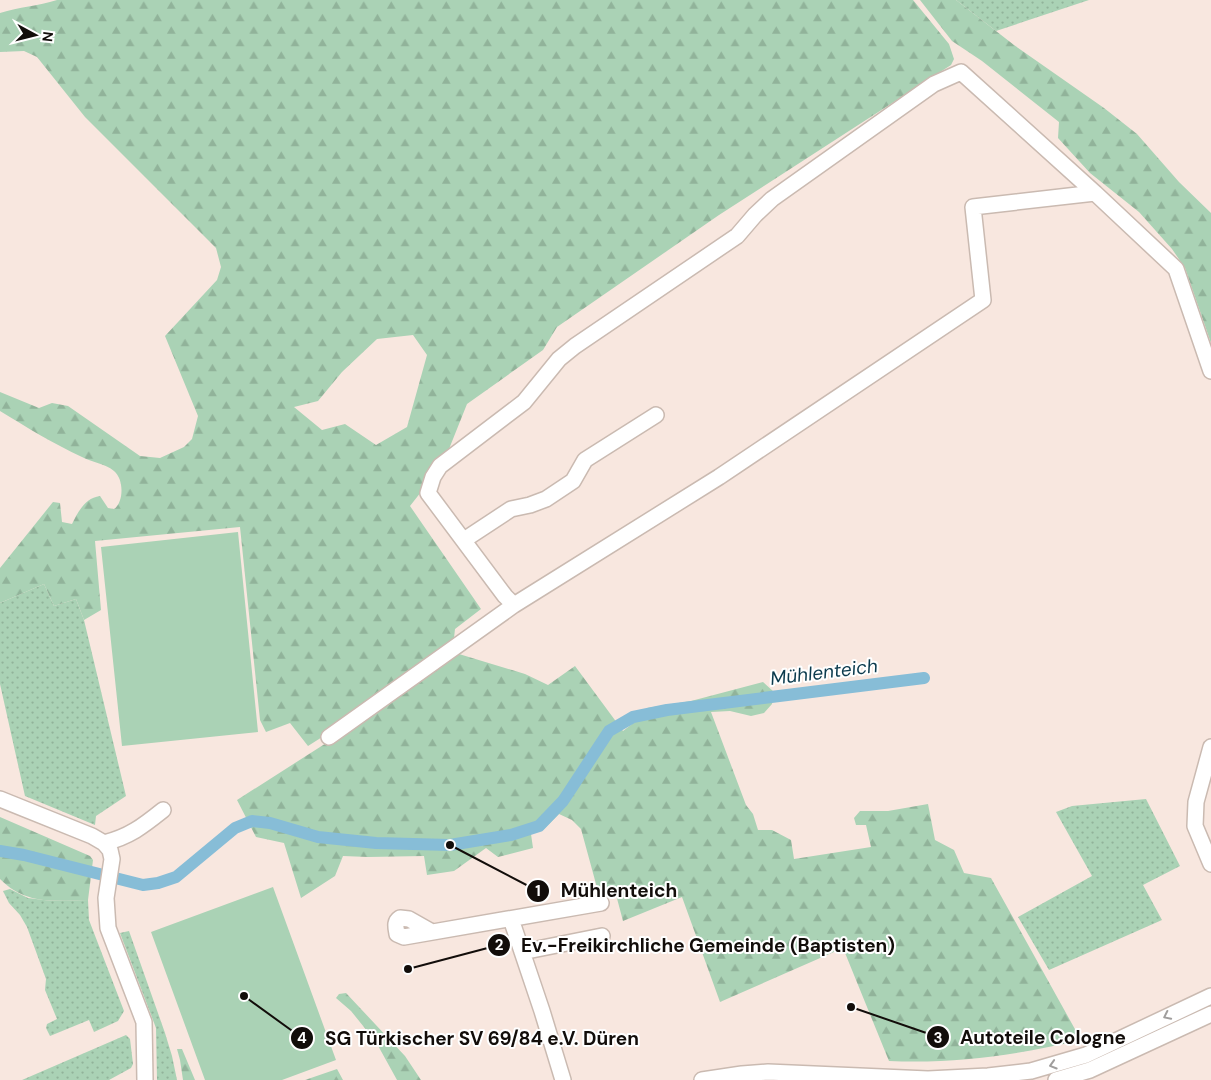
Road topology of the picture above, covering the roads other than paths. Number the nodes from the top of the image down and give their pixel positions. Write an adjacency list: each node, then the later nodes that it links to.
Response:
1 (1095, 193): 2 (street); 4 (street); 5 (street)
2 (1211, 371)
3 (656, 414): 4 (street)
4 (464, 540): 5 (street)
5 (514, 605): 6 (street)
6 (329, 737)
7 (1211, 747): 11 (street)
8 (0, 799): 10 (street)
9 (163, 810): 10 (street)
10 (104, 843): 20 (street)
11 (1211, 864)
12 (601, 903): 13 (street)
13 (511, 919): 14 (street); 16 (street)
14 (432, 932)
15 (602, 936): 16 (street)
16 (522, 952): 21 (street)
17 (1211, 996): 19 (street, one-way to 19)
18 (1211, 1014): 23 (street)
19 (928, 1079): 22 (street)
20 (145, 1080)
21 (563, 1080)
22 (702, 1080)
23 (1056, 1080)

